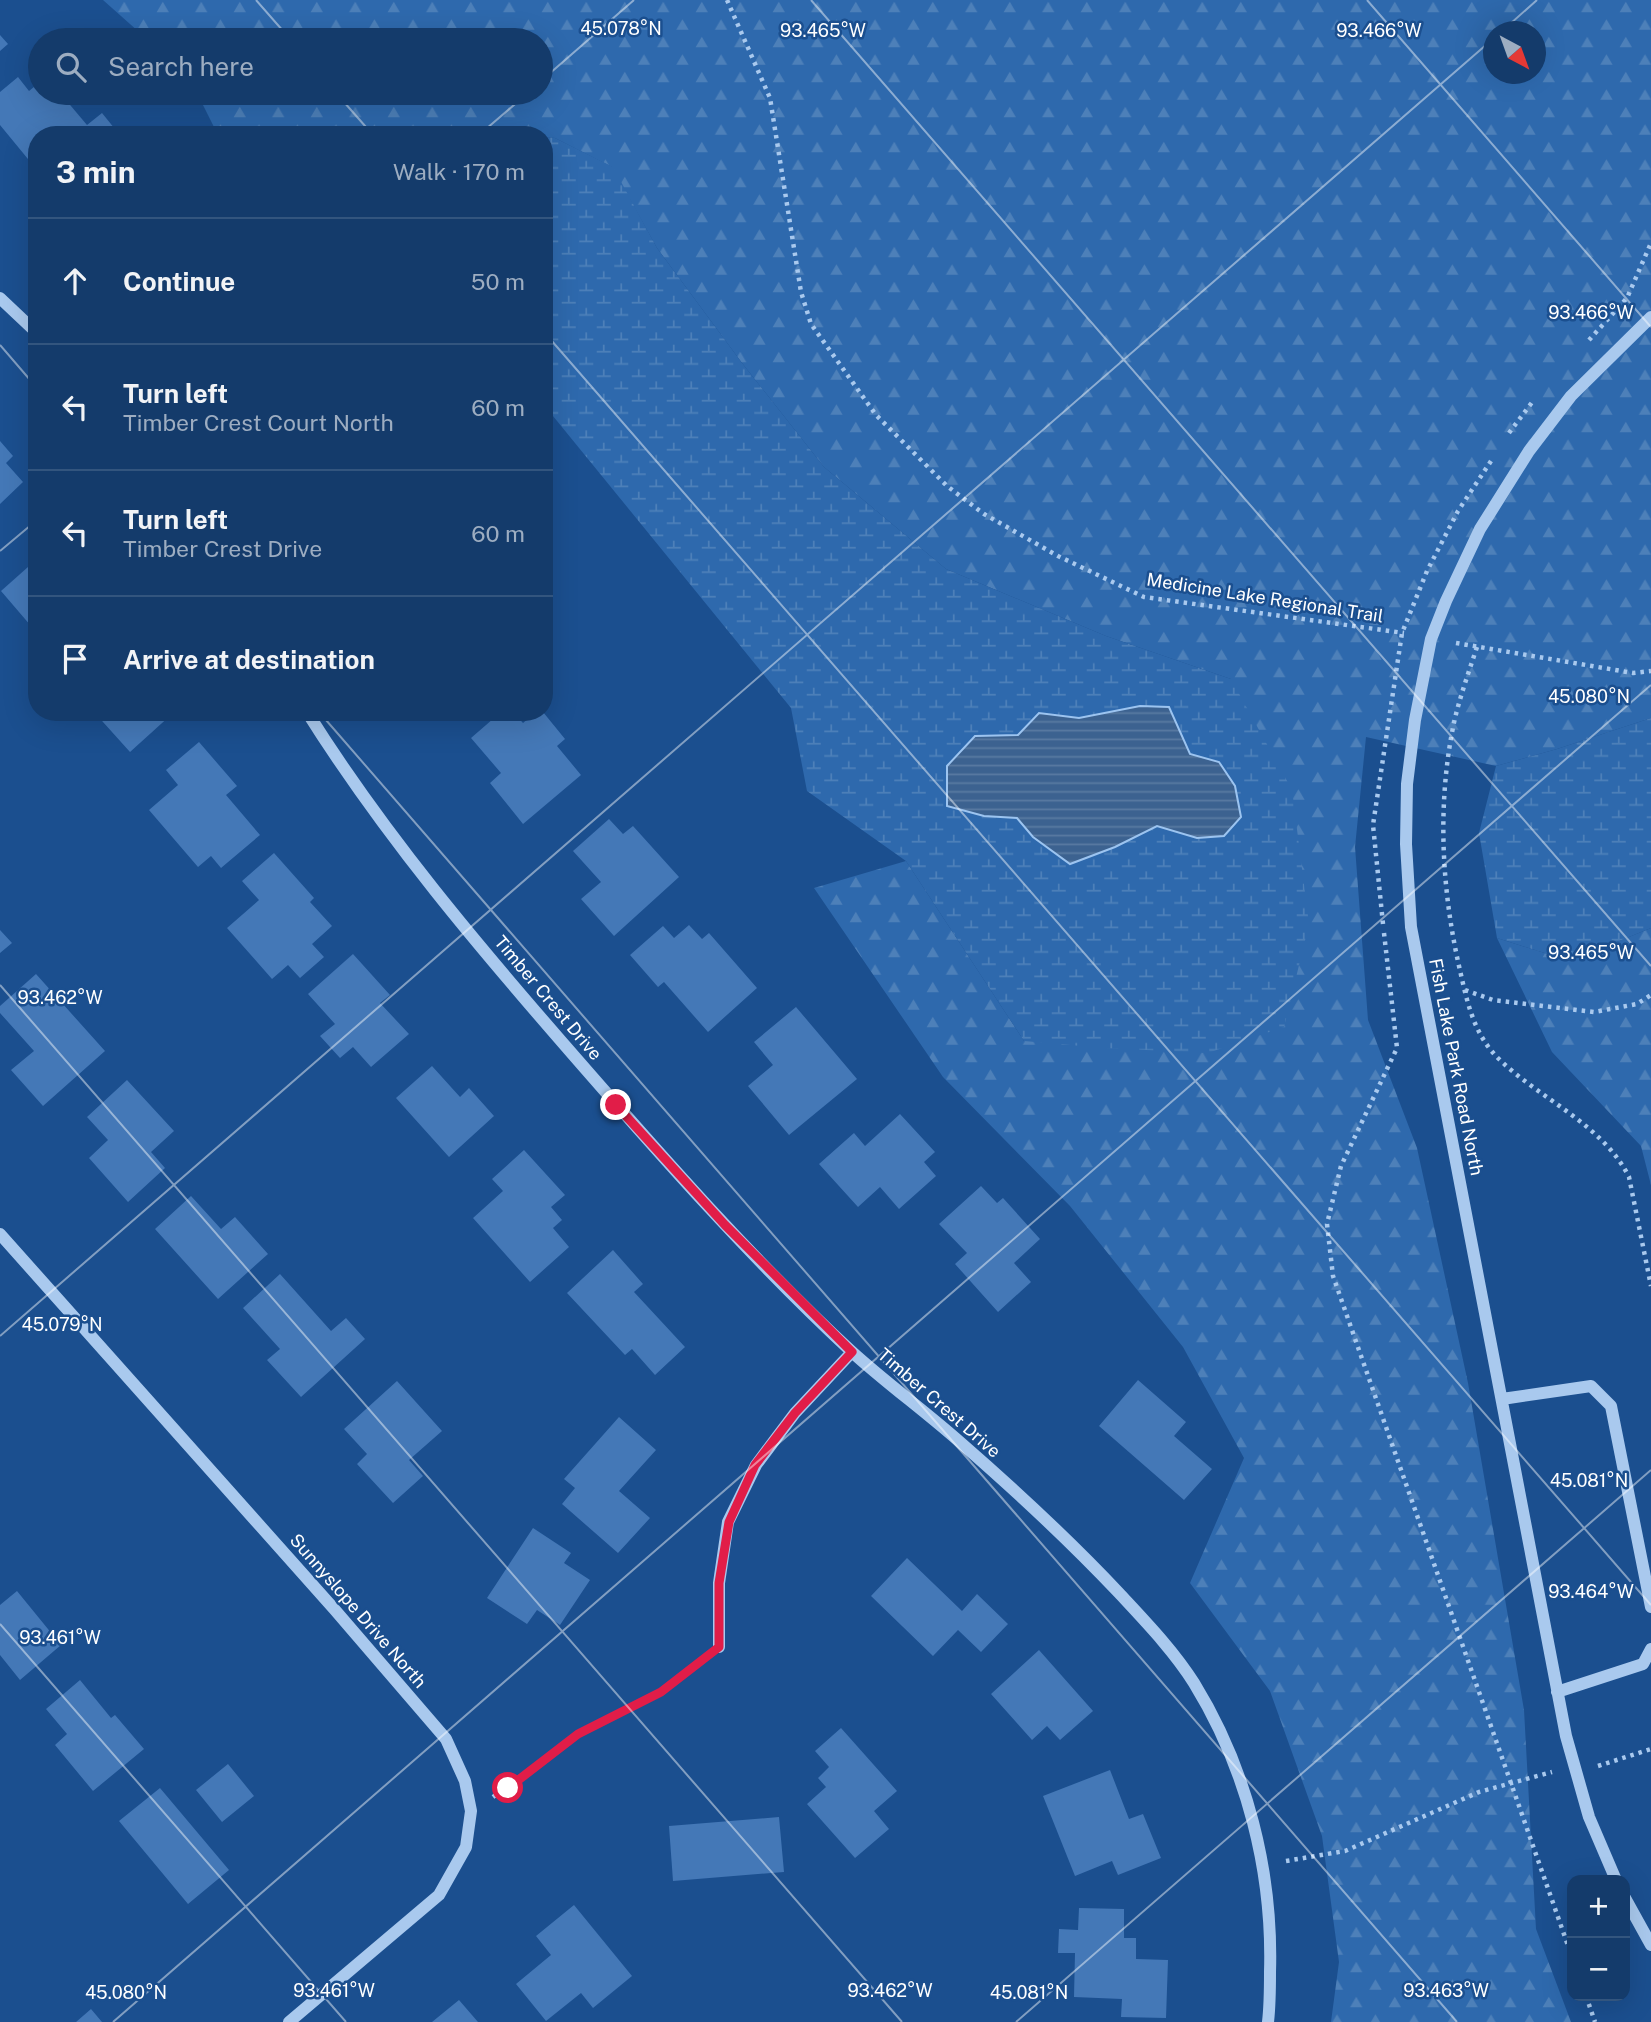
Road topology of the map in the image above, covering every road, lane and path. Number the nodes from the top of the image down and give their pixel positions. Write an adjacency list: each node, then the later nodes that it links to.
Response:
1 (727, 0): 22 (path, Medicine Lake Regional Trail)
2 (0, 298): 4 (street)
3 (1651, 317): 14 (street, Fish Lake Park Road North)
4 (28, 324)
5 (1455, 643): 6 (path)
6 (1477, 648): 7 (path); 9 (path)
7 (1651, 671)
8 (313, 721): 13 (street, Timber Crest Drive)
9 (1465, 989): 10 (path); 12 (path)
10 (1651, 995)
11 (0, 1234): 23 (street, Sunnyslope Drive North)
12 (1651, 1286)
13 (852, 1352): 16 (street); 24 (street, Timber Crest Drive)
14 (1502, 1399): 15 (street); 18 (street, Fish Lake Park Road North)
15 (1651, 1607)
16 (719, 1647): 23 (path)
17 (1651, 1649): 18 (street)
18 (1557, 1692): 25 (street, Fish Lake Park Road North)
19 (1651, 1749): 20 (path)
20 (1594, 1768)
21 (1555, 1771): 22 (path)
22 (1511, 1783): 24 (path); 27 (path)
23 (471, 1811): 30 (street, Sunnyslope Drive North)
24 (1265, 1865): 31 (street, Timber Crest Drive)
25 (1614, 1875)
26 (1630, 1907): 28 (street)
27 (1567, 1943)
28 (1651, 1945)
29 (1588, 2001): 32 (path)
30 (289, 2022)
31 (1268, 2022)
32 (1595, 2022)

